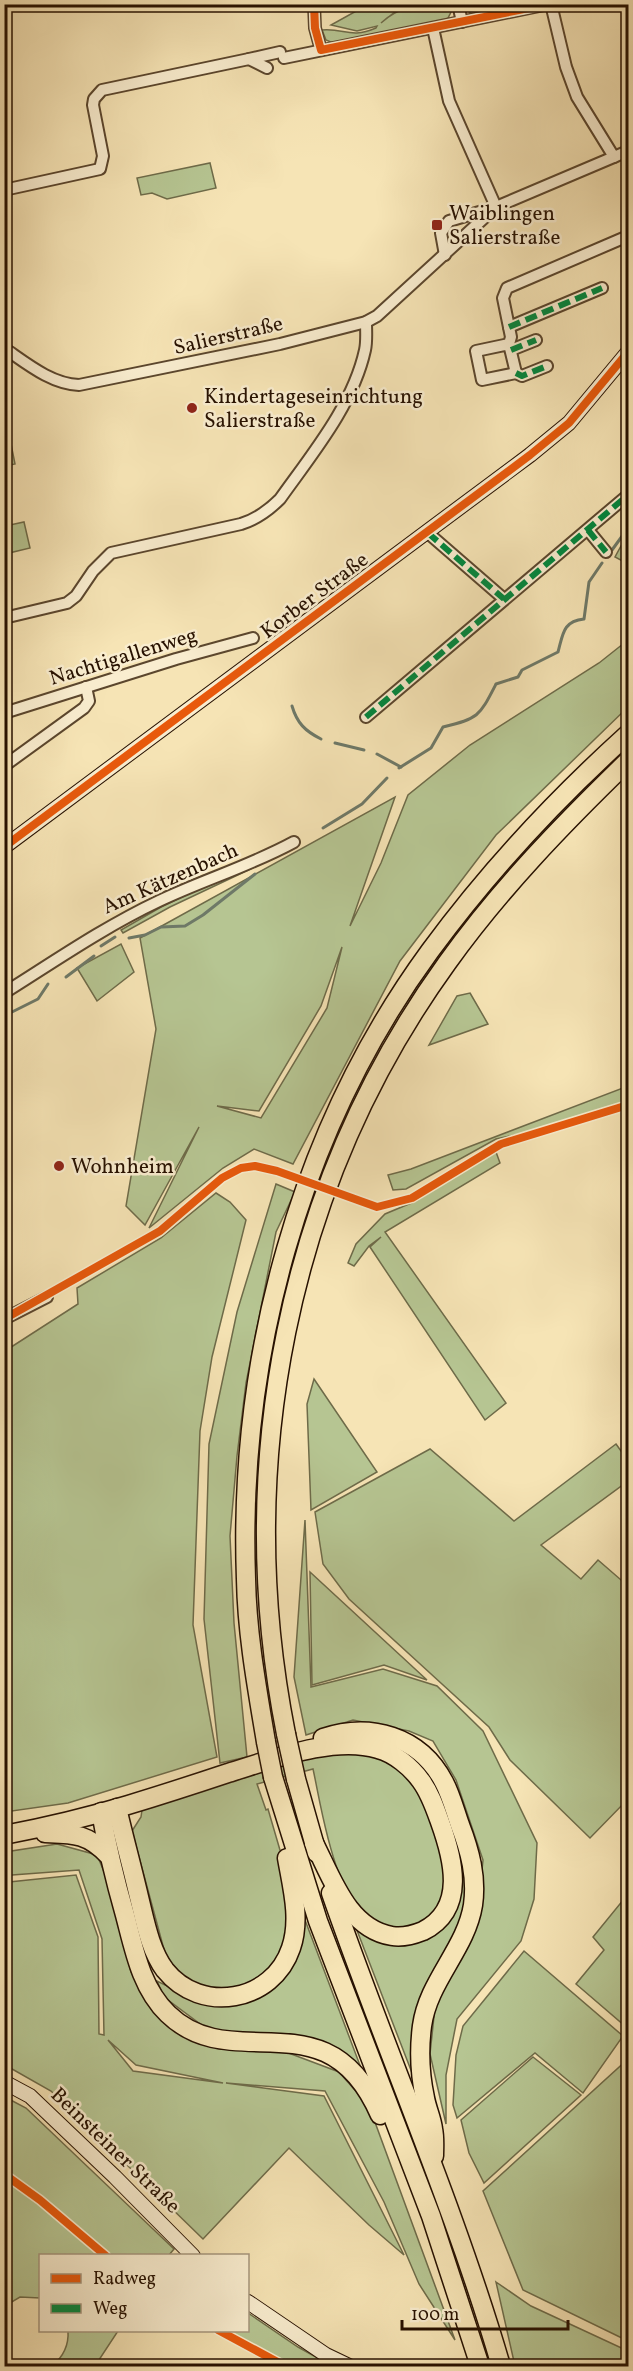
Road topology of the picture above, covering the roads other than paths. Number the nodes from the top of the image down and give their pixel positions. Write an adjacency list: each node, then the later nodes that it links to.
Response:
1 (314, 4): 6 (street)
2 (458, 4): 4 (street)
3 (550, 4): 4 (street); 10 (street)
4 (462, 22): 5 (street)
5 (433, 28): 6 (street); 12 (street)
6 (321, 50): 7 (street)
7 (249, 59): 8 (street); 11 (street)
8 (267, 68)
9 (628, 152): 10 (street, Salierstraße)
10 (614, 157): 12 (street, Salierstraße)
11 (4, 190)
12 (496, 207): 14 (street, Salierstraße); 14 (street, Salierstraße)
13 (628, 236): 17 (street)
14 (444, 255): 16 (street, Salierstraße)
15 (602, 288): 17 (street)
16 (366, 322): 20 (street, Salierstraße); 29 (street)
17 (509, 327): 19 (street)
18 (536, 340): 19 (street)
19 (510, 347): 23 (street); 23 (street)
20 (4, 348)
21 (628, 352): 26 (street, Korber Straße)
22 (547, 366): 23 (street)
23 (516, 373)
24 (628, 495): 25 (street)
25 (588, 530): 27 (street); 28 (street)
26 (428, 533): 28 (street); 38 (street, Korber Straße)
27 (606, 552)
28 (504, 599): 33 (street)
29 (4, 618)
30 (253, 638): 31 (street, Nachtigallenweg)
31 (86, 687): 32 (street, Nachtigallenweg); 36 (street)
32 (4, 713)
33 (366, 717)
34 (628, 734): 43 (highway, bridge)
35 (628, 761): 46 (highway, bridge)
36 (4, 766)
37 (294, 842): 39 (street, Am Kätzenbach)
38 (4, 847)
39 (4, 993)
40 (47, 1297): 41 (street)
41 (4, 1319)
42 (280, 1757): 44 (highway); 46 (highway); 50 (highway)
43 (278, 1800): 44 (highway); 49 (highway)
44 (109, 1810): 45 (highway); 47 (highway)
45 (10, 1834): 47 (highway)
46 (314, 1843): 50 (highway)
47 (108, 1854): 49 (highway)
48 (4, 2082): 51 (street, Beinsteiner Straße)
49 (400, 2135): 54 (highway)
50 (434, 2166): 55 (highway)
51 (191, 2254)
52 (249, 2303): 53 (street)
53 (349, 2367)
54 (480, 2367)
55 (501, 2367)

